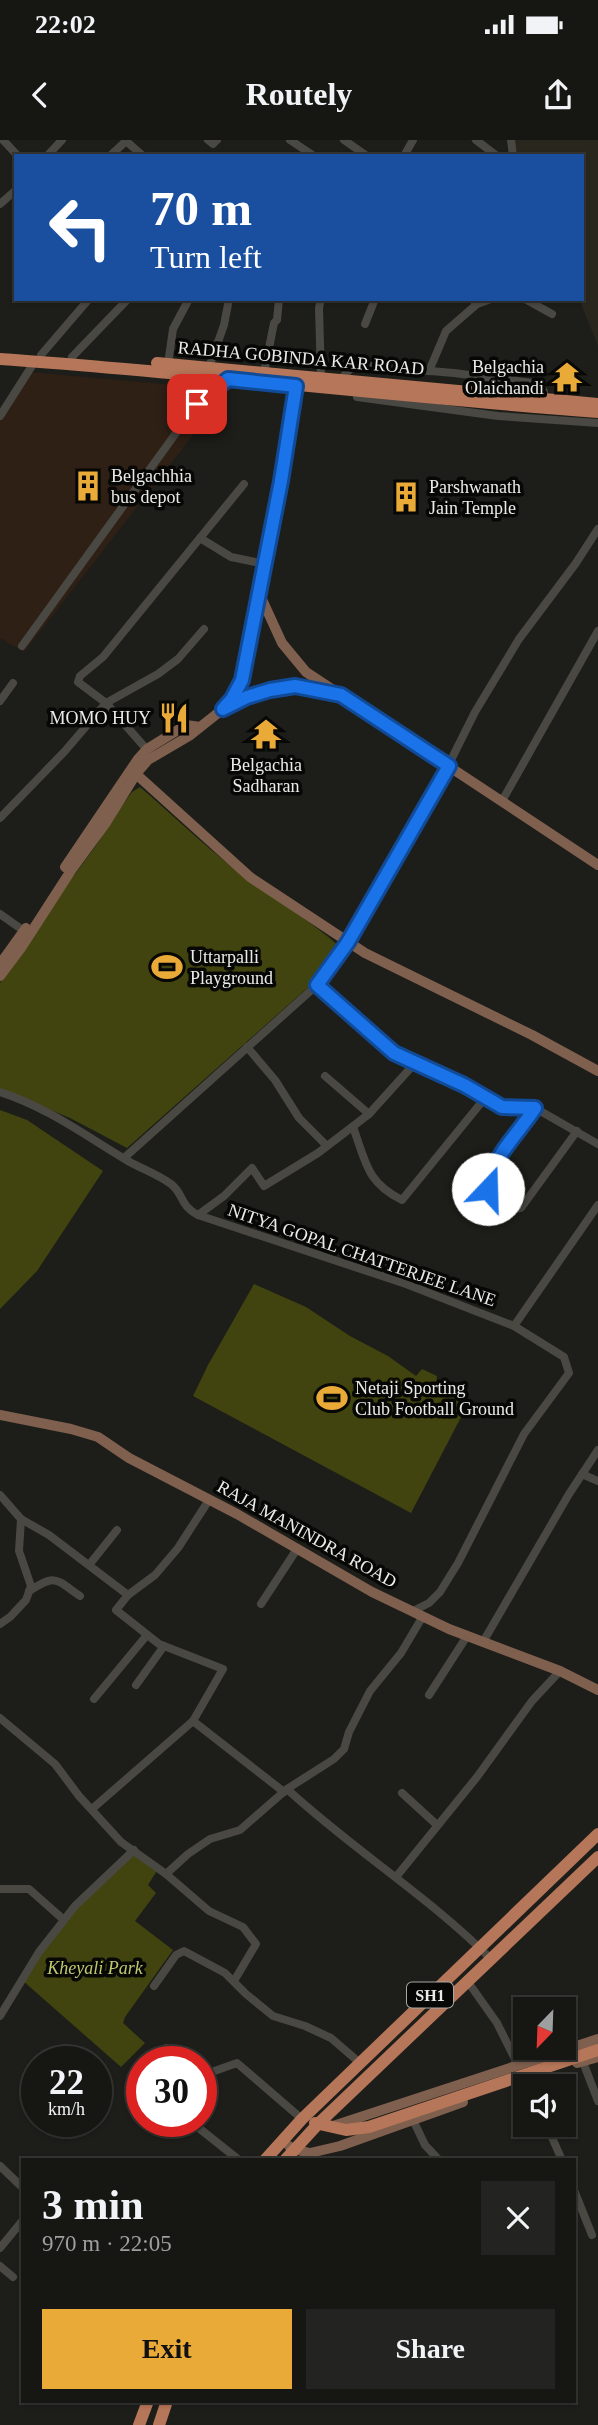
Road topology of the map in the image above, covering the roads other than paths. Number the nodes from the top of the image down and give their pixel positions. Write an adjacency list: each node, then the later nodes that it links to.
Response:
1 (4, 140): 8 (street)
2 (62, 140): 9 (street)
3 (208, 140): 4 (street)
4 (217, 140)
5 (290, 140): 12 (street)
6 (344, 140): 13 (street)
7 (476, 140): 14 (street)
8 (16, 154)
9 (49, 154)
10 (112, 154): 11 (street)
11 (141, 154)
12 (311, 154)
13 (364, 154)
14 (494, 154)
15 (14, 192): 16 (street)
16 (0, 204)
17 (87, 301): 30 (street)
18 (126, 301): 29 (street)
19 (188, 301): 32 (street)
20 (229, 301): 34 (street)
21 (279, 301): 35 (street)
22 (320, 301): 39 (street)
23 (374, 301): 27 (street)
24 (529, 301): 26 (street)
25 (475, 302): 33 (street)
26 (552, 314)
27 (365, 324)
28 (0, 351): 30 (main road, RADHA GOBINDA KAR ROAD)
29 (72, 357): 30 (main road, RADHA GOBINDA KAR ROAD); 32 (main road, RADHA GOBINDA KAR ROAD)
30 (38, 358): 31 (main road); 34 (main road); 43 (street)
31 (0, 359)
32 (169, 364): 34 (main road, RADHA GOBINDA KAR ROAD)
33 (429, 371): 37 (street); 44 (street)
34 (207, 372): 36 (main road)
35 (264, 373): 36 (main road, RADHA GOBINDA KAR ROAD); 38 (main road, RADHA GOBINDA KAR ROAD)
36 (229, 375): 38 (main road); 53 (street)
37 (341, 379): 39 (main road, RADHA GOBINDA KAR ROAD); 40 (main road, RADHA GOBINDA KAR ROAD)
38 (297, 381): 39 (main road); 49 (street)
39 (321, 383): 40 (main road); 44 (street)
40 (371, 387): 41 (main road, RADHA GOBINDA KAR ROAD); 42 (main road)
41 (598, 404)
42 (598, 412)
43 (0, 416)
44 (538, 419): 45 (street)
45 (598, 424)
46 (244, 484): 48 (street)
47 (598, 529): 60 (street)
48 (200, 538): 49 (street); 57 (street)
49 (265, 564): 50 (street)
50 (260, 595): 55 (street); 58 (street)
51 (204, 629): 57 (street)
52 (598, 631): 62 (street)
53 (22, 646)
54 (13, 683): 56 (street)
55 (341, 695): 58 (street); 60 (street)
56 (0, 701)
57 (106, 704): 59 (street); 63 (street)
58 (223, 709): 59 (street)
59 (150, 753): 61 (street); 66 (street)
60 (449, 766): 62 (street); 67 (street)
61 (136, 774): 66 (street); 67 (street)
62 (502, 801): 64 (street)
63 (0, 818)
64 (598, 865)
65 (0, 914): 66 (street)
66 (27, 932): 68 (street); 69 (street)
67 (348, 942): 70 (street); 73 (street)
68 (0, 964)
69 (0, 976)
70 (317, 985): 71 (street); 72 (street)
71 (247, 1047): 82 (street); 83 (street)
72 (416, 1062): 76 (street); 78 (street)
73 (598, 1071)
74 (324, 1076): 78 (street)
75 (0, 1092): 83 (street, NITYA GOPAL CHATTERJEE LANE)
76 (485, 1098): 77 (street); 79 (street)
77 (535, 1108): 80 (street); 80 (street)
78 (369, 1114): 79 (street)
79 (353, 1127): 82 (street)
80 (578, 1130): 81 (street)
81 (598, 1144)
82 (327, 1146): 85 (street)
83 (124, 1158): 85 (street, NITYA GOPAL CHATTERJEE LANE)
84 (598, 1205): 86 (street)
85 (198, 1215): 86 (street, NITYA GOPAL CHATTERJEE LANE)
86 (514, 1326): 101 (street, NITYA GOPAL CHATTERJEE LANE)
87 (0, 1415): 92 (street, RAJA MANINDRA ROAD)
88 (598, 1450): 89 (street)
89 (582, 1474): 90 (street); 105 (street)
90 (598, 1481)
91 (0, 1495): 93 (street)
92 (209, 1500): 95 (street, RAJA MANINDRA ROAD); 98 (street)
93 (21, 1519): 96 (street); 97 (street)
94 (117, 1530): 96 (street)
95 (297, 1549): 100 (street); 101 (street, RAJA MANINDRA ROAD)
96 (89, 1565): 98 (street)
97 (29, 1591): 99 (street); 102 (street)
98 (128, 1595): 103 (street)
99 (80, 1596)
100 (261, 1604)
101 (418, 1614): 104 (street, RAJA MANINDRA ROAD); 114 (street)
102 (0, 1624)
103 (147, 1635): 106 (street); 111 (street)
104 (467, 1636): 105 (street, RAJA MANINDRA ROAD); 110 (street)
105 (483, 1642): 107 (street, RAJA MANINDRA ROAD)
106 (164, 1646): 108 (street); 112 (street)
107 (560, 1671): 109 (street, RAJA MANINDRA ROAD); 117 (street)
108 (136, 1685)
109 (598, 1690)
110 (429, 1695)
111 (94, 1699)
112 (193, 1721): 114 (street); 116 (street)
113 (2, 1723): 116 (street)
114 (286, 1790): 121 (street); 122 (street)
115 (402, 1794): 117 (street)
116 (92, 1809): 119 (street)
117 (438, 1825): 122 (street)
118 (598, 1834): 125 (main road, SH1)
119 (134, 1850): 121 (street); 124 (street)
120 (598, 1857): 126 (main road, SH1)
121 (166, 1874): 127 (street)
122 (396, 1877): 125 (street)
123 (0, 1889): 124 (street)
124 (64, 1920): 130 (street)
125 (480, 1948): 126 (street); 135 (main road, SH1)
126 (491, 1959): 128 (main road, SH1)
127 (234, 1981): 129 (street); 135 (street)
128 (468, 1982): 136 (street); 143 (main road, SH1)
129 (154, 1986)
130 (0, 2016)
131 (598, 2039): 136 (street)
132 (598, 2050): 143 (main road)
133 (598, 2056): 134 (street)
134 (583, 2062): 138 (street); 140 (street)
135 (360, 2063): 141 (main road, SH1)
136 (518, 2065): 143 (street)
137 (217, 2070): 141 (street)
138 (551, 2074)
139 (513, 2088): 142 (street)
140 (598, 2101)
141 (302, 2119): 143 (main road); 146 (main road, SH1)
142 (413, 2120): 147 (street); 150 (street)
143 (324, 2125): 147 (main road, SH1)
144 (210, 2137): 148 (street)
145 (552, 2137): 151 (street)
146 (283, 2140): 147 (street); 149 (main road, SH1)
147 (289, 2154)
148 (236, 2158)
149 (267, 2158)
150 (437, 2158)
151 (561, 2158)
152 (0, 2166): 153 (street)
153 (21, 2186)
154 (576, 2195): 156 (street)
155 (21, 2222): 157 (street)
156 (592, 2235)
157 (0, 2248)
158 (0, 2266): 159 (street)
159 (13, 2277)
160 (147, 2403): 162 (main road)
161 (166, 2403): 163 (main road)
162 (139, 2425)
163 (159, 2425)

